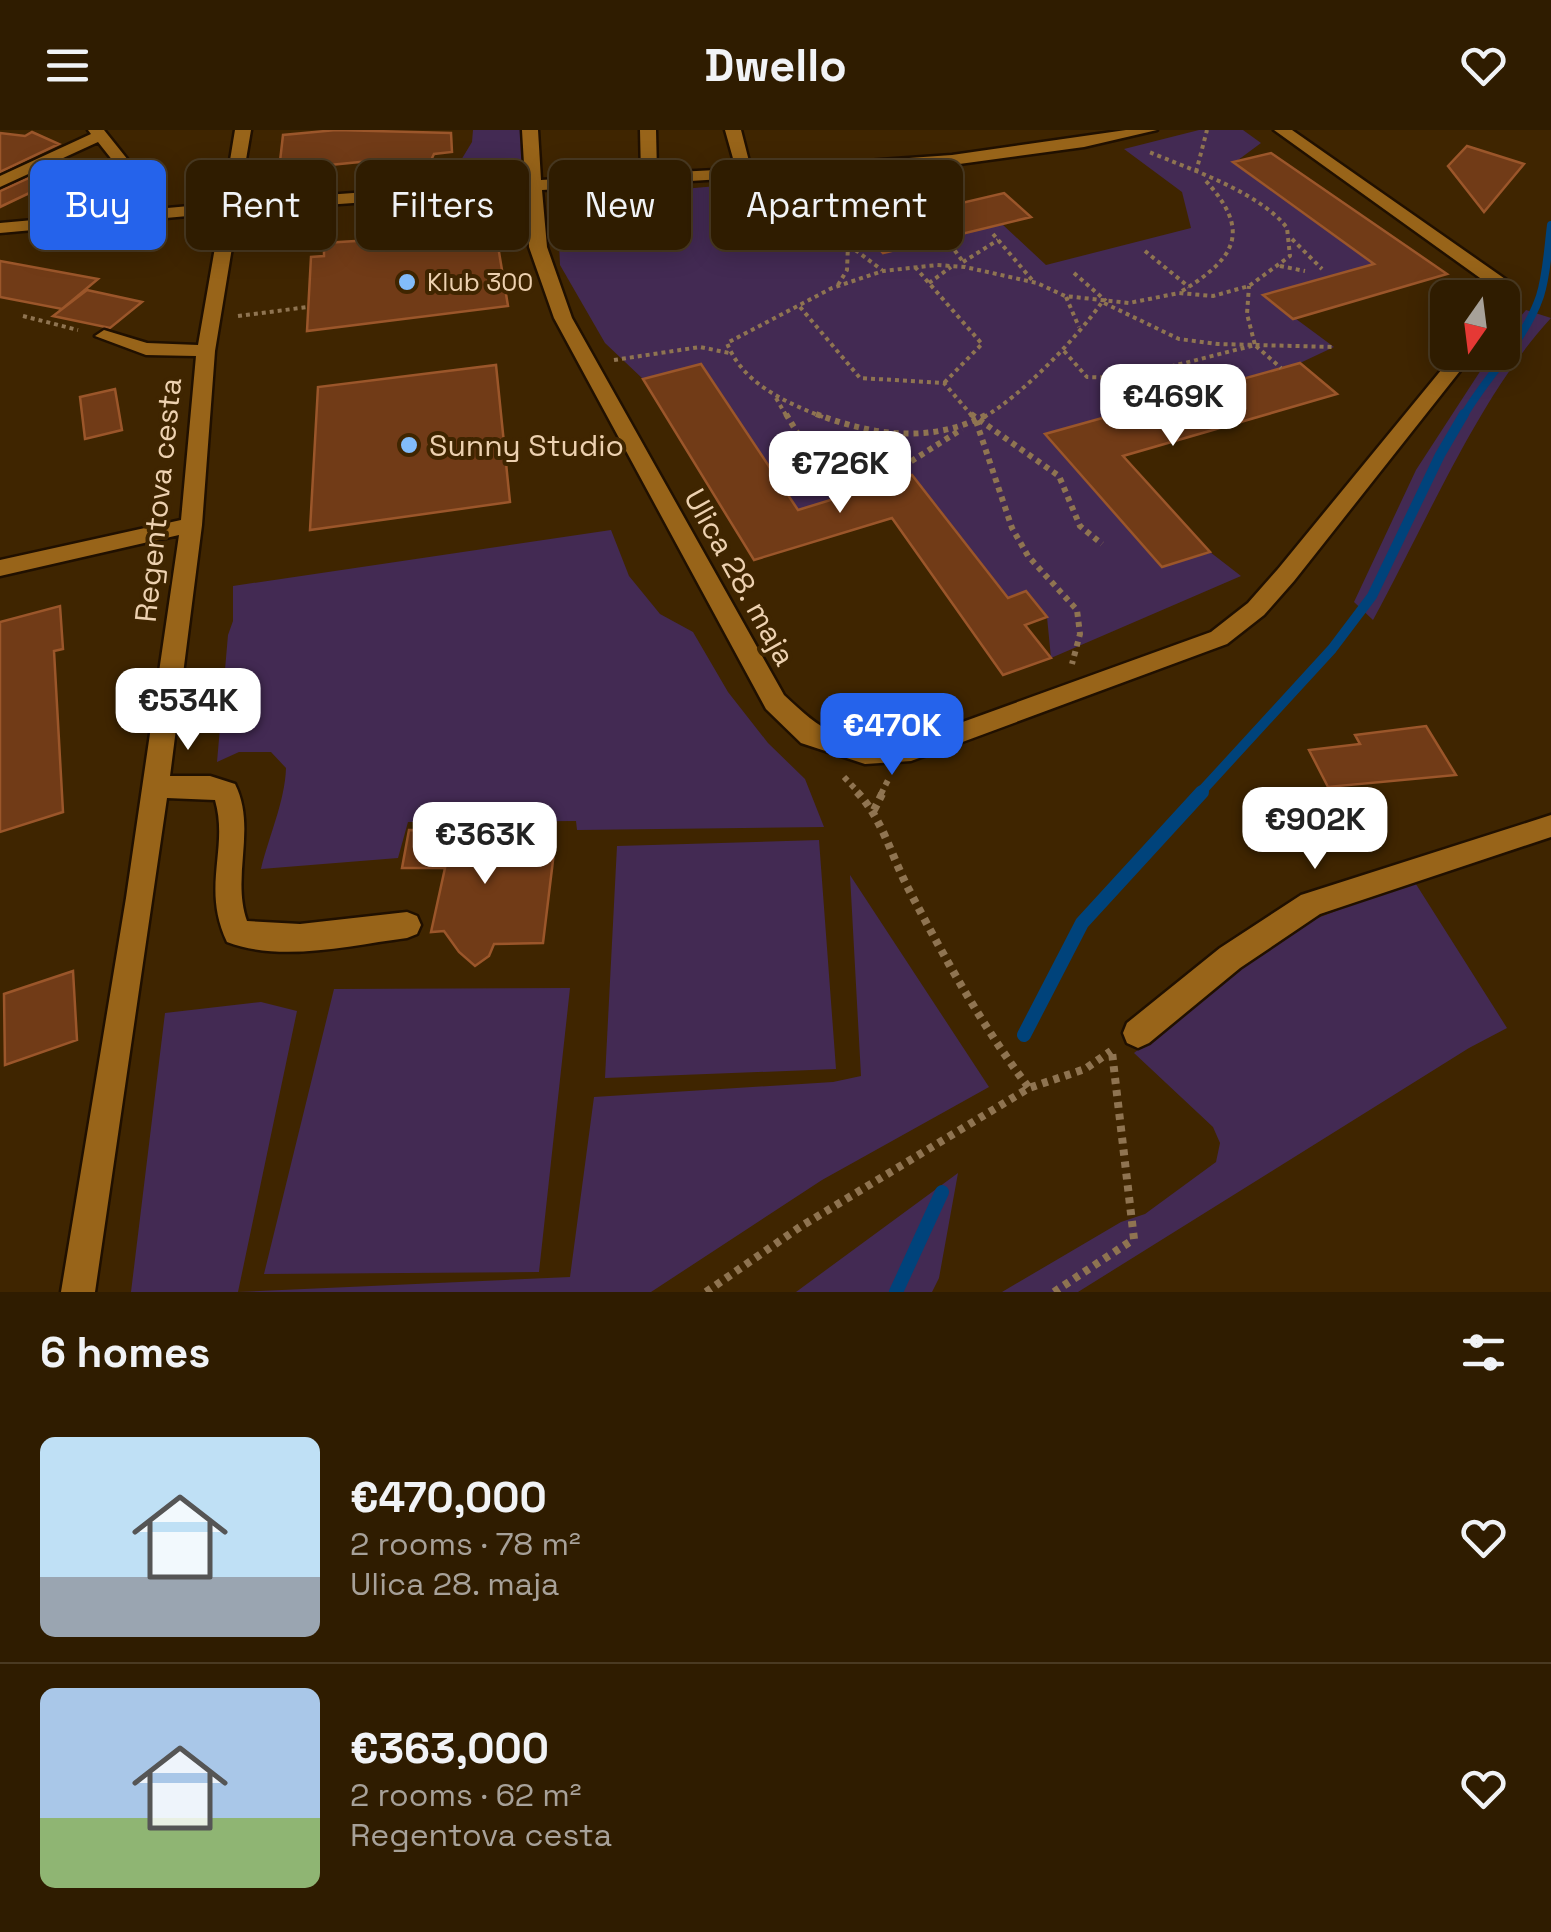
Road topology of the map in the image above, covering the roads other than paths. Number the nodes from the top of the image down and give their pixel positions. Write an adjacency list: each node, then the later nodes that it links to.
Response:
1 (242, 130): 9 (street, Regentova cesta)
2 (530, 130): 15 (street, Ulica 28. maja)
3 (648, 130): 10 (street)
4 (733, 130): 11 (street)
5 (1149, 130): 12 (street)
6 (1282, 130): 20 (street)
7 (97, 133): 8 (street); 13 (street)
8 (119, 160)
9 (236, 160)
10 (649, 160)
11 (741, 160)
12 (923, 160)
13 (0, 182)
14 (549, 184): 15 (street)
15 (534, 185): 16 (street); 23 (street, Ulica 28. maja)
16 (336, 198)
17 (186, 209): 18 (street)
18 (0, 228)
19 (221, 250): 22 (street, Regentova cesta)
20 (1495, 280)
21 (104, 336): 22 (street)
22 (206, 351): 24 (street, Regentova cesta)
23 (1451, 370)
24 (191, 525): 25 (street); 26 (street, Regentova cesta)
25 (0, 568)
26 (155, 787): 28 (street); 30 (street, Regentova cesta)
27 (1551, 826): 29 (street)
28 (407, 925)
29 (1138, 1033)
30 (78, 1292)

